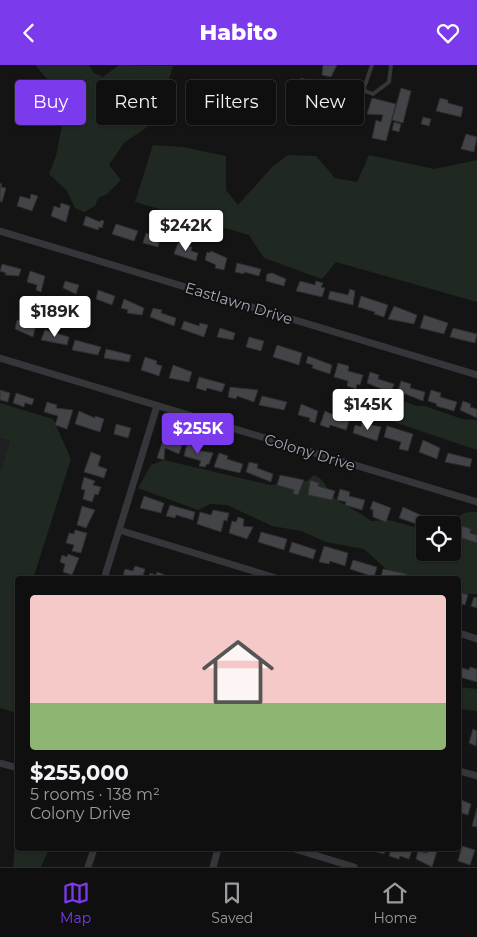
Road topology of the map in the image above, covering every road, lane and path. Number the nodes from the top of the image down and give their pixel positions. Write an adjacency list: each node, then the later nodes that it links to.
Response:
1 (372, 65): 2 (lane)
2 (391, 65)
3 (0, 231): 5 (street, Eastlawn Drive)
4 (0, 358): 6 (street, Colony Drive)
5 (477, 375)
6 (157, 406): 7 (street, Colony Drive); 8 (street)
7 (477, 503)
8 (119, 530): 9 (street); 10 (street)
9 (105, 576)
10 (269, 576)
11 (461, 634): 12 (street)
12 (477, 639)
13 (0, 763): 14 (street)
14 (15, 767)
15 (461, 772): 16 (street)
16 (477, 776)
17 (93, 851): 20 (street)
18 (217, 851): 21 (street)
19 (302, 851): 22 (street)
20 (88, 867)
21 (213, 867)
22 (354, 867)

